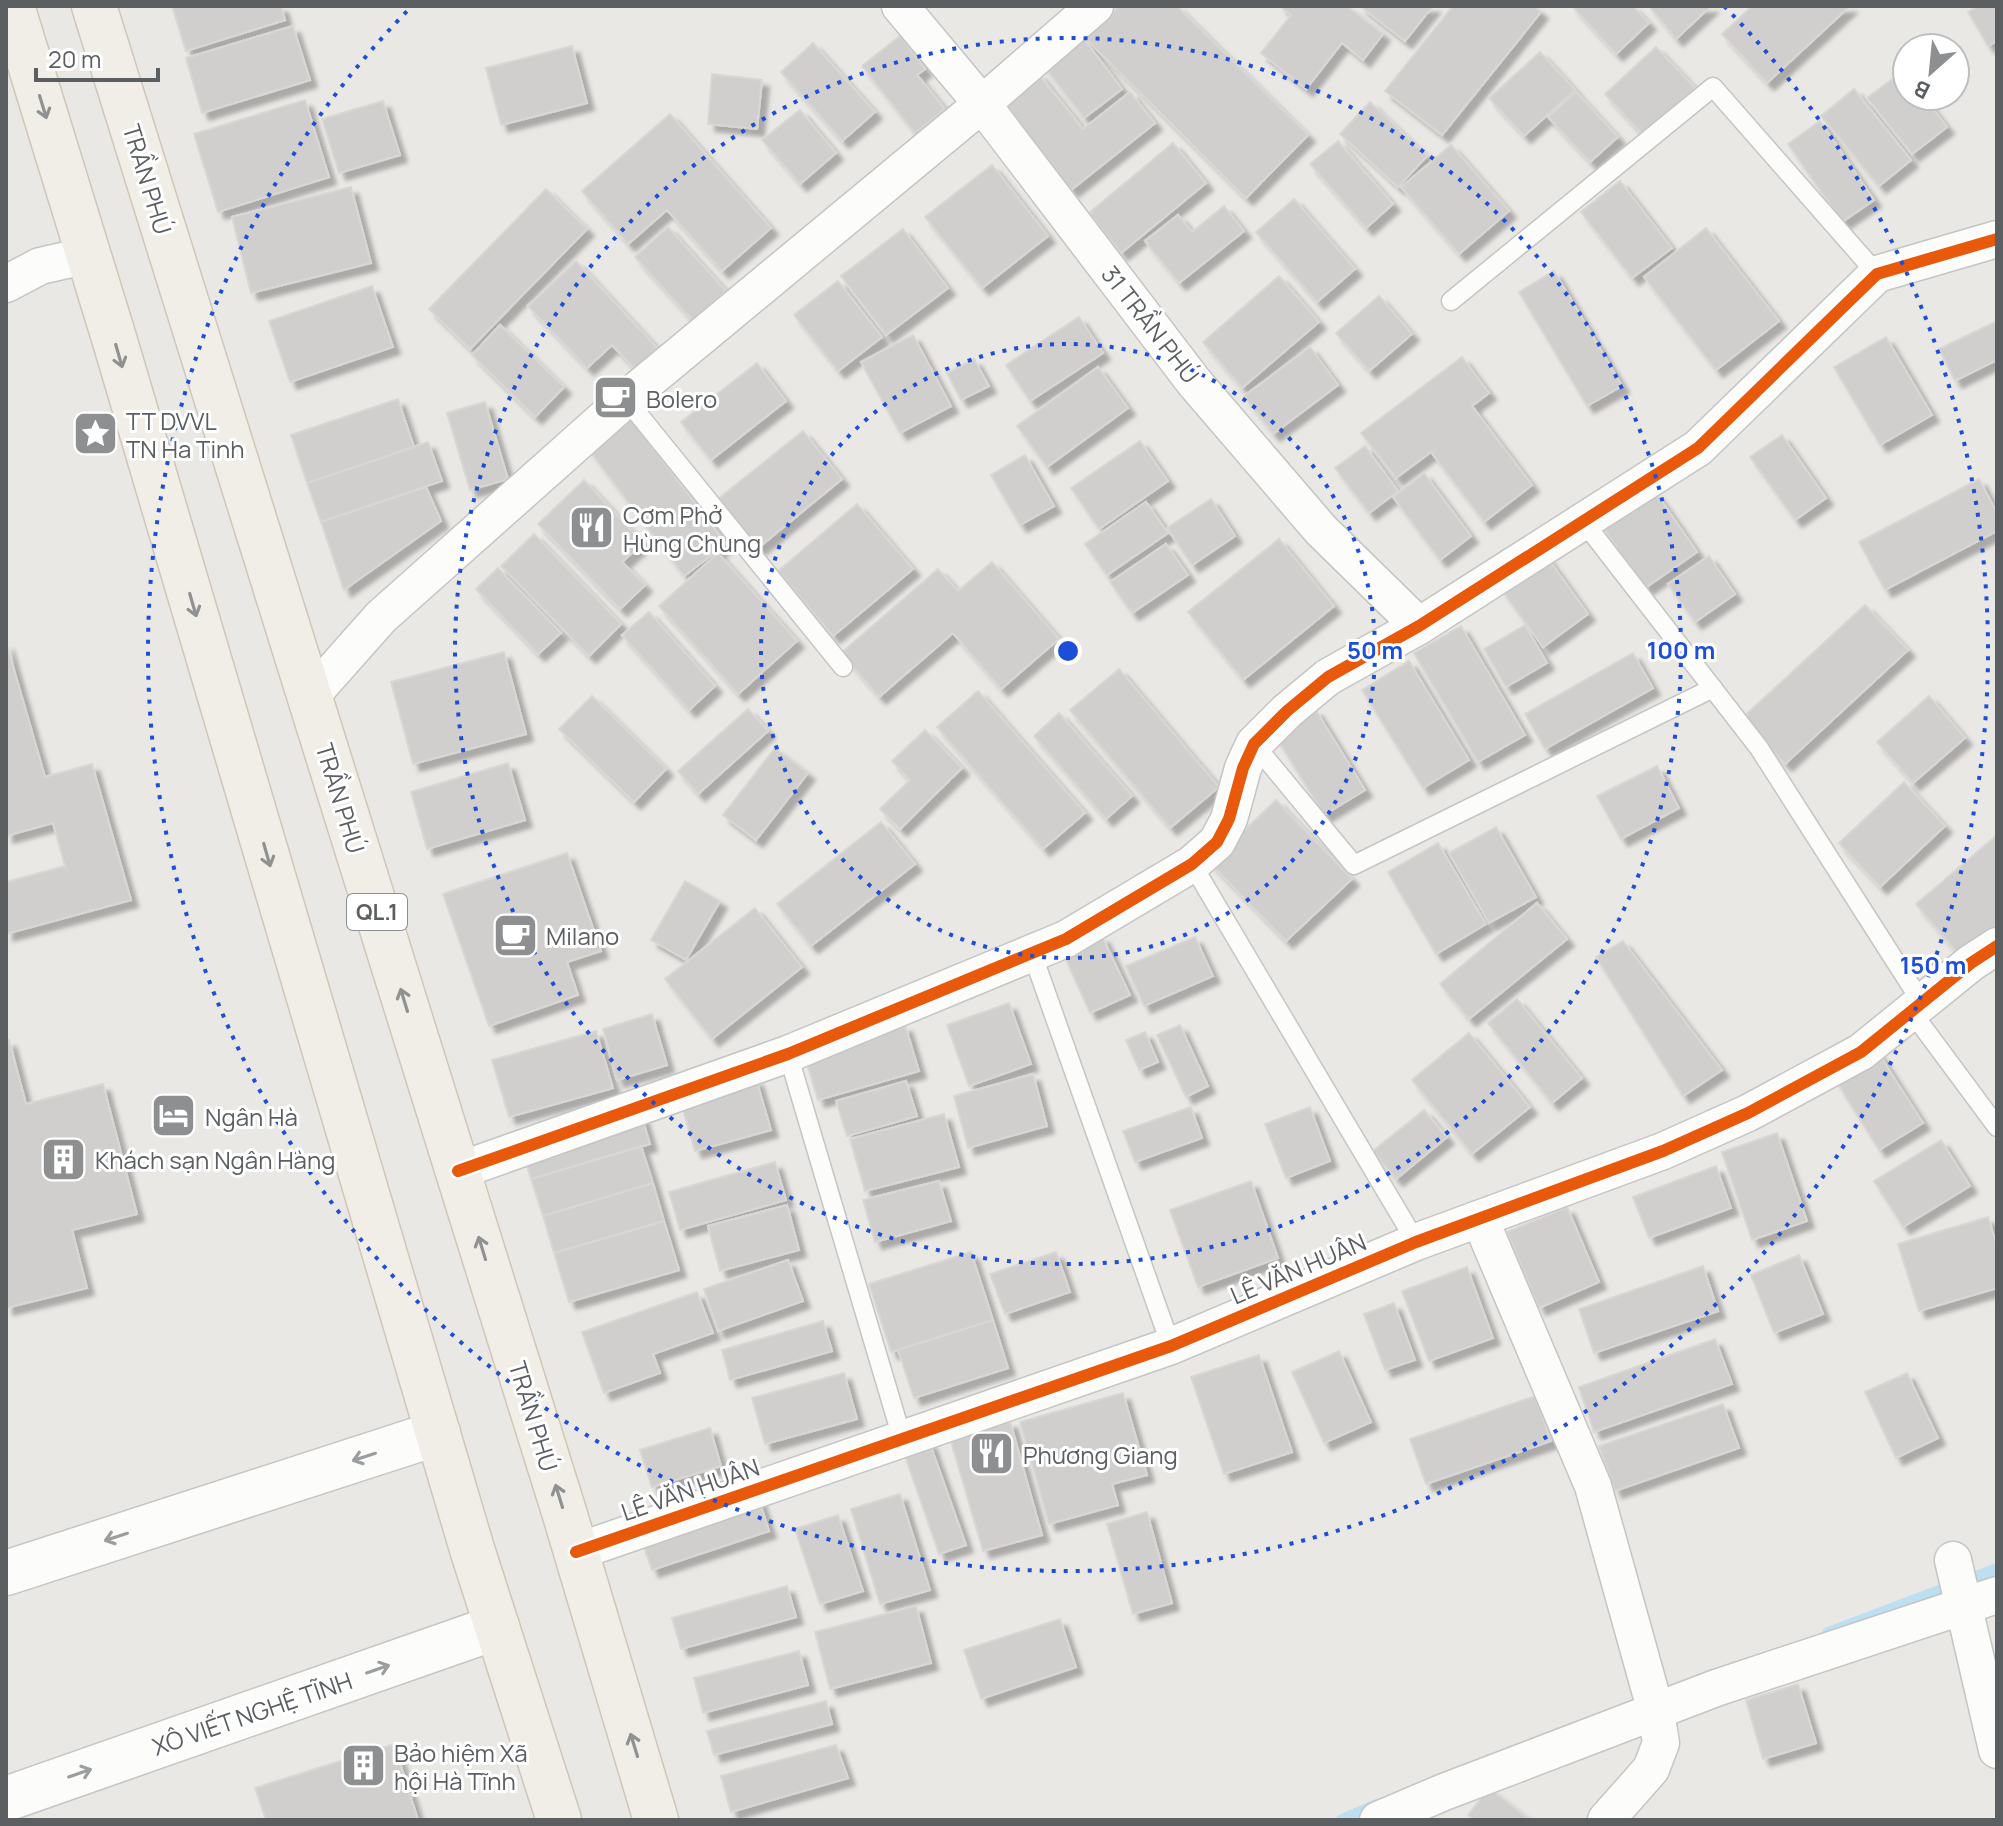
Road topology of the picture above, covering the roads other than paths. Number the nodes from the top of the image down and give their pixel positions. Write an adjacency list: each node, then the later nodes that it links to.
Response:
1 (12, 6): 7 (main road, one-way to 7)
2 (94, 6): 16 (main road, TRẦN PHÚ / QL.1)
3 (900, 6): 5 (street, 31 TRẦN PHÚ)
4 (1095, 6): 5 (street)
5 (982, 104): 11 (street); 13 (street, 31 TRẦN PHÚ)
6 (1997, 239): 8 (street)
7 (89, 255): 9 (street); 28 (main road, one-way to 28)
8 (1877, 274): 10 (lane); 12 (street)
9 (6, 284)
10 (1451, 301)
11 (626, 399): 14 (lane); 16 (street)
12 (1583, 521): 13 (street); 15 (lane)
13 (1419, 626): 17 (street)
14 (843, 667)
15 (1713, 688): 17 (lane); 21 (lane)
16 (310, 697): 24 (main road, TRẦN PHÚ / QL.1, one-way to 16)
17 (1254, 744): 18 (street)
18 (1192, 864): 20 (street); 26 (lane)
19 (1997, 946): 21 (street, LÊ VĂN HUÂN)
20 (1032, 953): 22 (street); 27 (lane)
21 (1916, 1007): 23 (lane); 25 (street, LÊ VĂN HUÂN)
22 (788, 1054): 24 (street); 29 (lane)
23 (1997, 1127)
24 (458, 1171): 30 (main road, TRẦN PHÚ / QL.1, one-way to 24)
25 (1480, 1219): 26 (street, LÊ VĂN HUÂN); 35 (street)
26 (1416, 1242): 27 (street, LÊ VĂN HUÂN)
27 (1171, 1346): 29 (street, LÊ VĂN HUÂN)
28 (438, 1433): 32 (street, one-way to 32); 34 (main road)
29 (902, 1438): 30 (street, LÊ VĂN HUÂN)
30 (576, 1552): 39 (main road, TRẦN PHÚ / QL.1, one-way to 30)
31 (1953, 1560): 33 (street)
32 (6, 1573)
33 (1981, 1600): 35 (street); 36 (street)
34 (497, 1627): 37 (street, XÔ VIẾT NGHỆ TĨNH, one-way to 34); 38 (main road)
35 (1655, 1708): 40 (street); 41 (street)
36 (1997, 1750)
37 (6, 1799)
38 (559, 1820)
39 (656, 1820)
40 (1378, 1820)
41 (1606, 1820)

